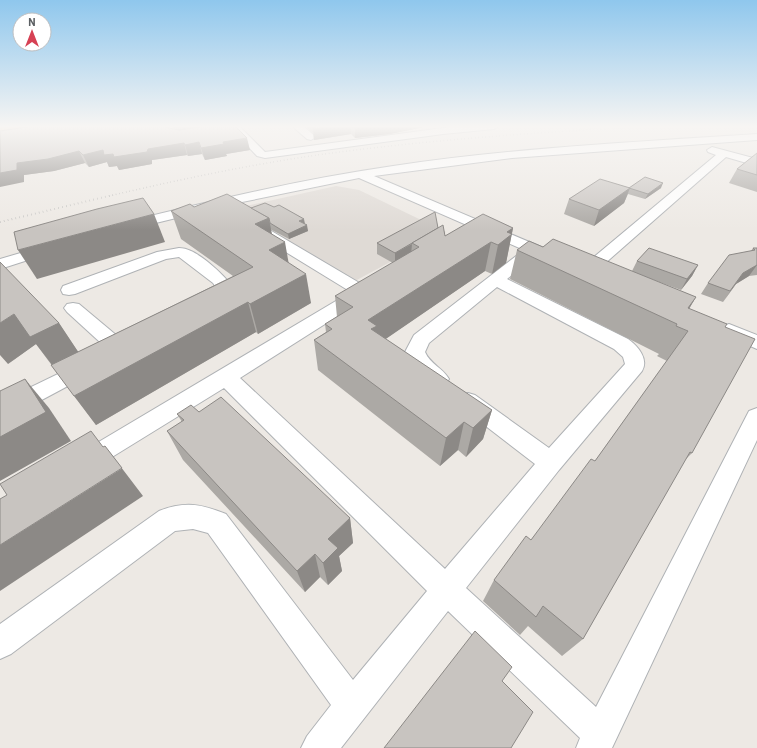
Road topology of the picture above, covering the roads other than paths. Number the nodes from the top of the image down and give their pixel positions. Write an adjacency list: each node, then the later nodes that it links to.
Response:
1 (456, 161): 3 (street)
2 (714, 161): 11 (street)
3 (362, 175): 4 (street); 7 (street)
4 (216, 203): 5 (street); 8 (street)
5 (236, 215)
6 (249, 223): 19 (street)
7 (476, 224): 9 (street); 11 (street)
8 (118, 229)
9 (456, 236)
10 (60, 246): 12 (street)
11 (535, 249): 13 (street)
12 (0, 264)
13 (496, 280): 22 (street); 22 (street)
14 (69, 290): 16 (street)
15 (73, 308): 20 (street)
16 (197, 312)
17 (715, 325): 18 (street)
18 (757, 343)
19 (226, 377): 23 (street); 24 (street)
20 (0, 412)
21 (757, 417): 27 (street)
22 (552, 463): 24 (street)
23 (68, 472)
24 (446, 590): 26 (street); 27 (street)
25 (0, 643): 26 (street)
26 (352, 707): 28 (street)
27 (597, 741)
28 (319, 748)

